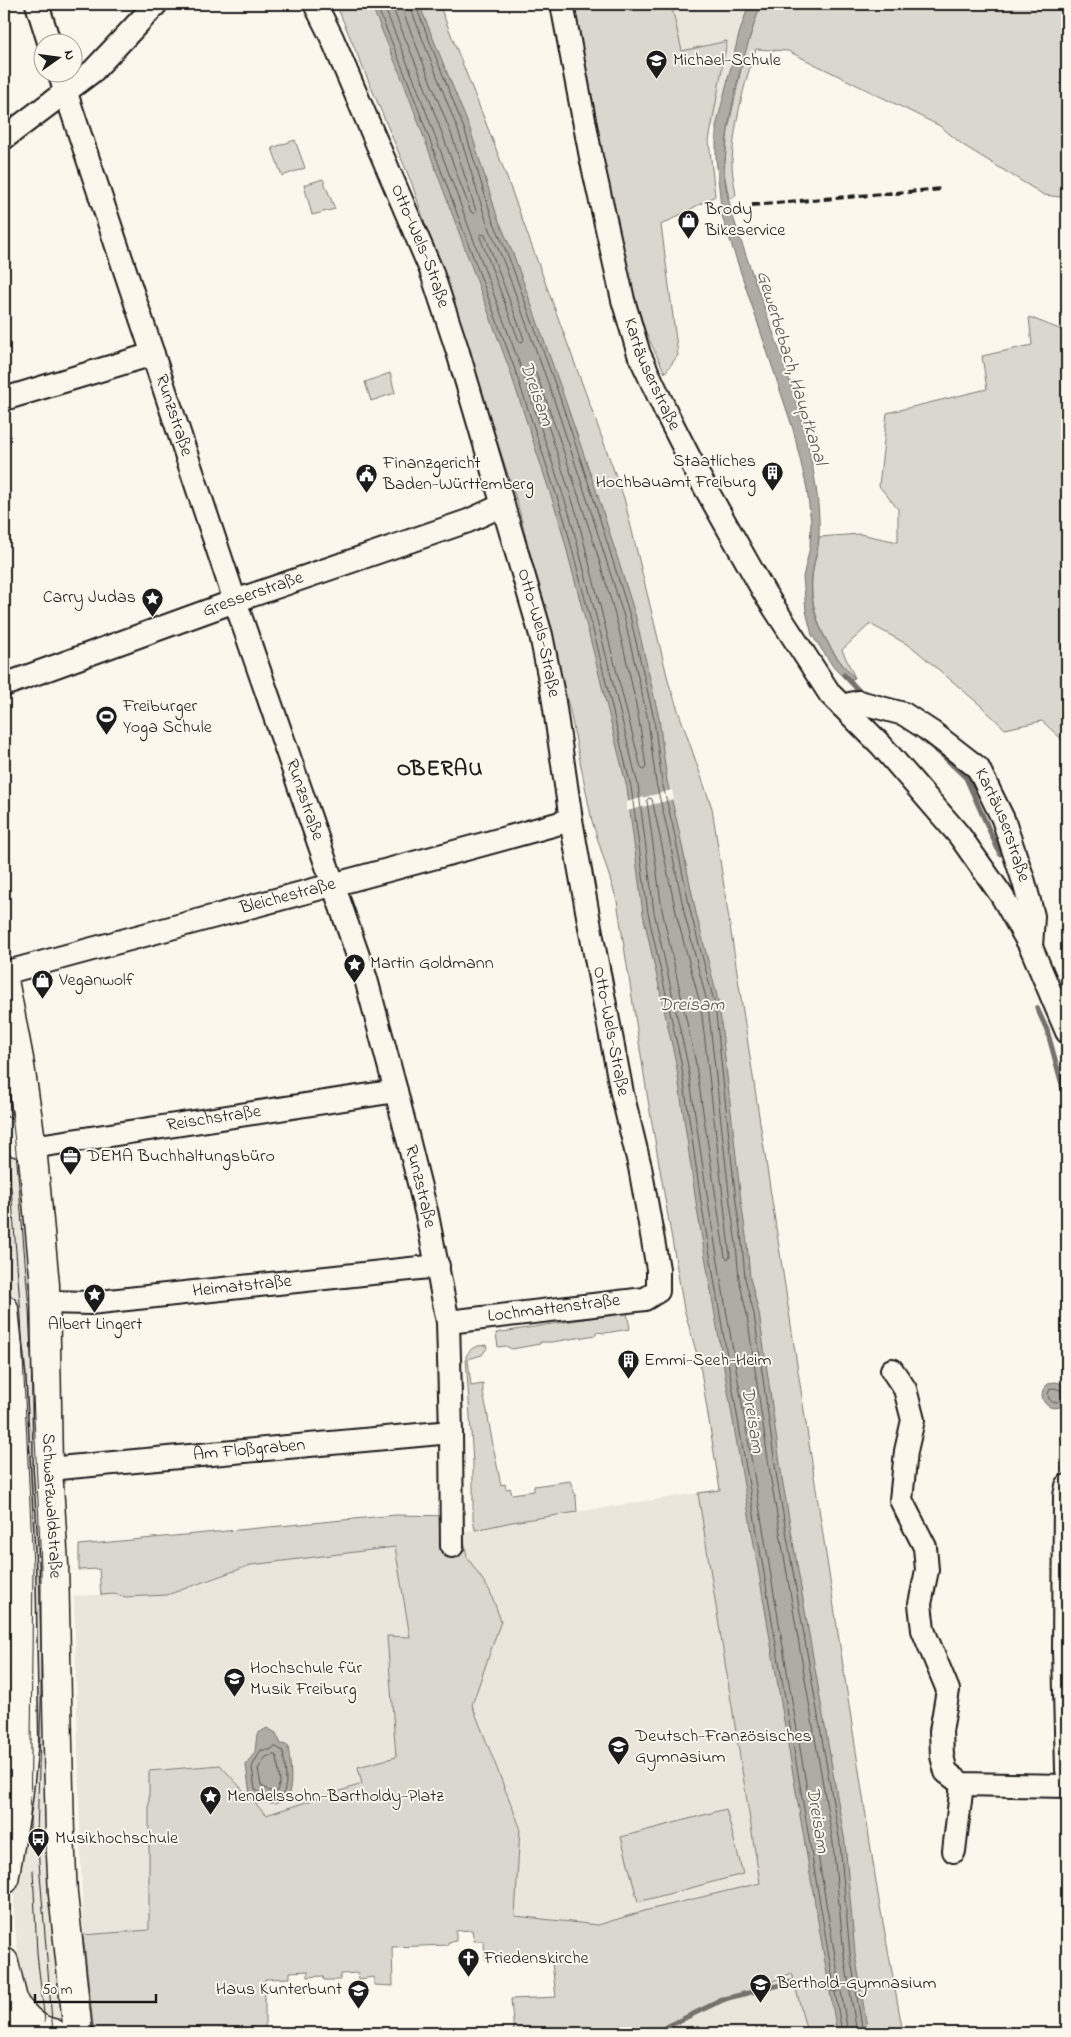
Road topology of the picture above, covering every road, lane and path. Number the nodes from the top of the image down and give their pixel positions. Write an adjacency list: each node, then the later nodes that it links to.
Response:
1 (37, 4): 5 (street)
2 (156, 4): 6 (street)
3 (315, 4): 11 (street, Otto-Wels-Straße)
4 (562, 4): 14 (street, Kartäuserstraße)
5 (46, 32)
6 (82, 75)
7 (62, 82): 8 (street); 9 (street, Runzstraße)
8 (4, 138)
9 (154, 354): 10 (street); 12 (street, Runzstraße)
10 (4, 399)
11 (503, 505): 12 (street, Gresserstraße); 15 (street, Otto-Wels-Straße)
12 (235, 600): 13 (street, Gresserstraße); 16 (street, Runzstraße)
13 (4, 685)
14 (850, 704): 17 (street, Kartäuserstraße); 17 (street, Kartäuserstraße)
15 (571, 820): 16 (street, Bleichestraße); 25 (street, Otto-Wels-Straße)
16 (334, 886): 18 (street, Bleichestraße); 21 (street, Runzstraße)
17 (1031, 947): 20 (street, Kartäuserstraße)
18 (4, 973)
19 (4, 980): 23 (main road, Schwarzwaldstraße)
20 (1067, 1032)
21 (396, 1091): 23 (street, Reischstraße); 24 (street, Runzstraße)
22 (4, 1131): 23 (main road)
23 (32, 1147): 26 (main road, Schwarzwaldstraße)
24 (438, 1266): 26 (street, Heimatstraße); 28 (street, Runzstraße)
25 (658, 1291): 28 (street, Lochmattenstraße)
26 (45, 1302): 27 (main road); 31 (main road, Schwarzwaldstraße)
27 (5, 1319): 38 (main road, Schwarzwaldstraße)
28 (448, 1322): 30 (street, Runzstraße)
29 (892, 1370): 35 (street)
30 (452, 1432): 31 (street, Am Floßgraben); 33 (street, Runzstraße)
31 (48, 1469): 43 (main road, Schwarzwaldstraße)
32 (1067, 1486): 34 (street)
33 (452, 1546)
34 (1067, 1770)
35 (962, 1784): 36 (street); 37 (street)
36 (1067, 1786)
37 (954, 1851)
38 (4, 1880)
39 (4, 1962): 40 (main road)
40 (13, 2002): 41 (main road); 42 (main road)
41 (21, 2033)
42 (53, 2033)
43 (78, 2033)

